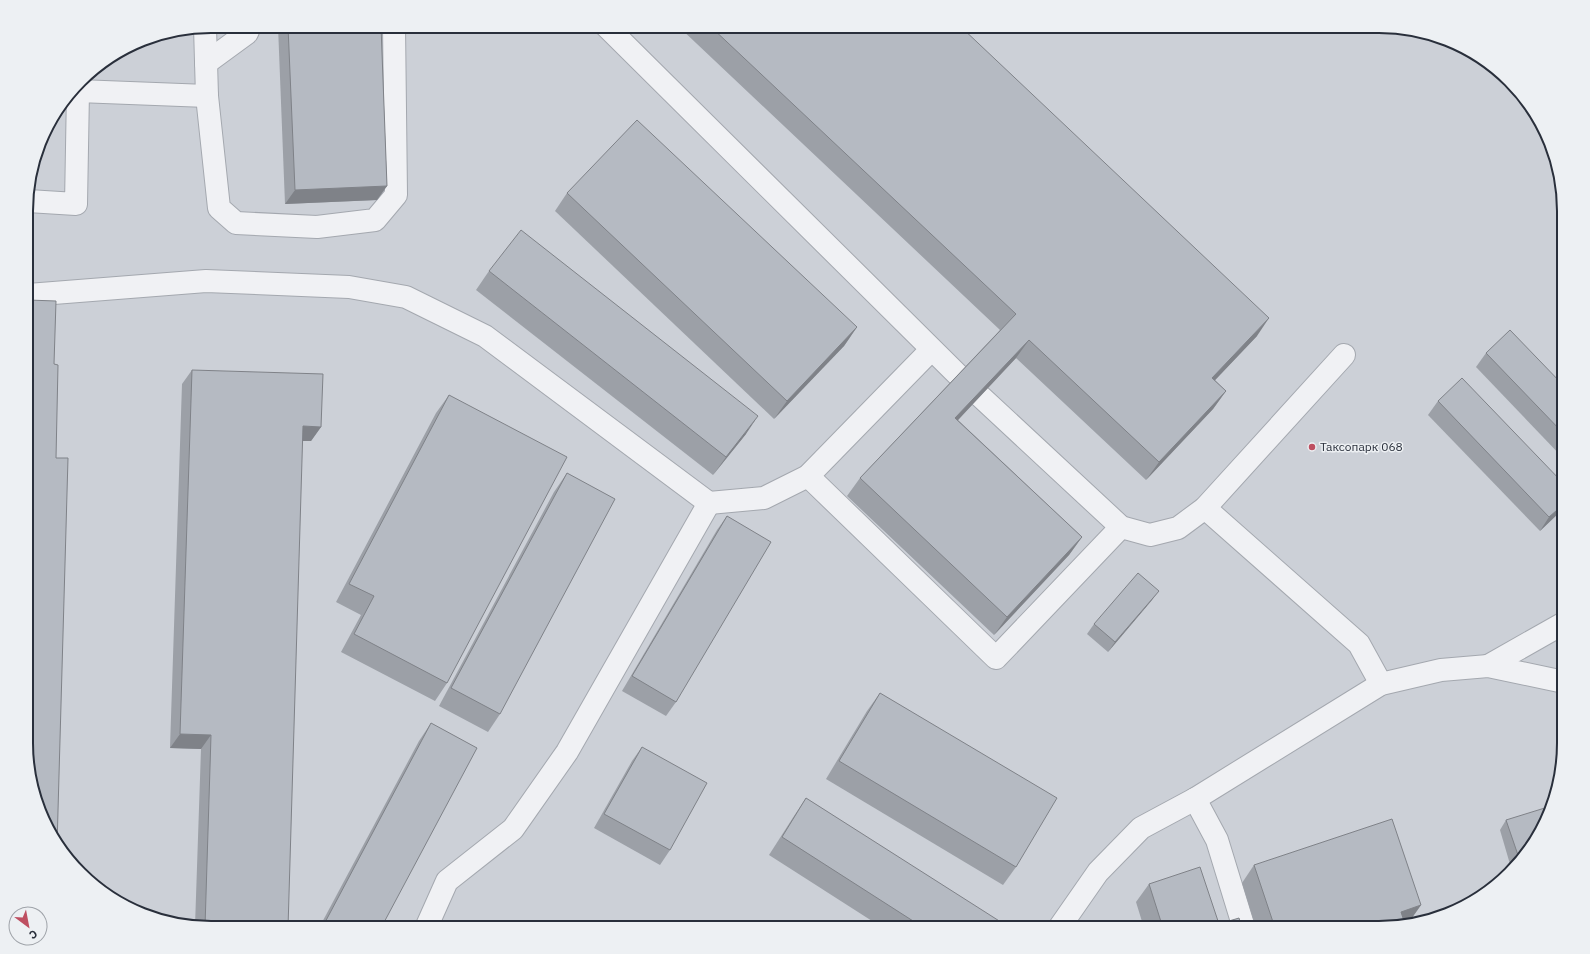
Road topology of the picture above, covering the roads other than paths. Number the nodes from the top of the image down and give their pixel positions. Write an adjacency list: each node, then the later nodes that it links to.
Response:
1 (206, 33): 5 (lane)
2 (247, 33): 5 (lane)
3 (394, 33): 8 (lane)
4 (613, 33): 11 (lane)
5 (206, 63): 8 (lane)
6 (81, 89): 8 (lane)
7 (78, 93): 9 (lane)
8 (207, 96)
9 (33, 201)
10 (33, 294): 16 (lane)
11 (931, 350): 13 (lane); 15 (lane)
12 (1344, 355): 17 (lane)
13 (960, 377)
14 (980, 396): 18 (lane)
15 (808, 476): 16 (lane); 18 (lane)
16 (709, 503): 24 (lane)
17 (1205, 508): 18 (lane); 22 (lane)
18 (1121, 528)
19 (1557, 627): 20 (lane)
20 (1488, 666): 21 (lane); 22 (lane)
21 (1557, 681)
22 (1381, 684): 23 (lane)
23 (1195, 799): 25 (lane); 26 (lane)
24 (429, 921)
25 (1069, 921)
26 (1242, 921)

